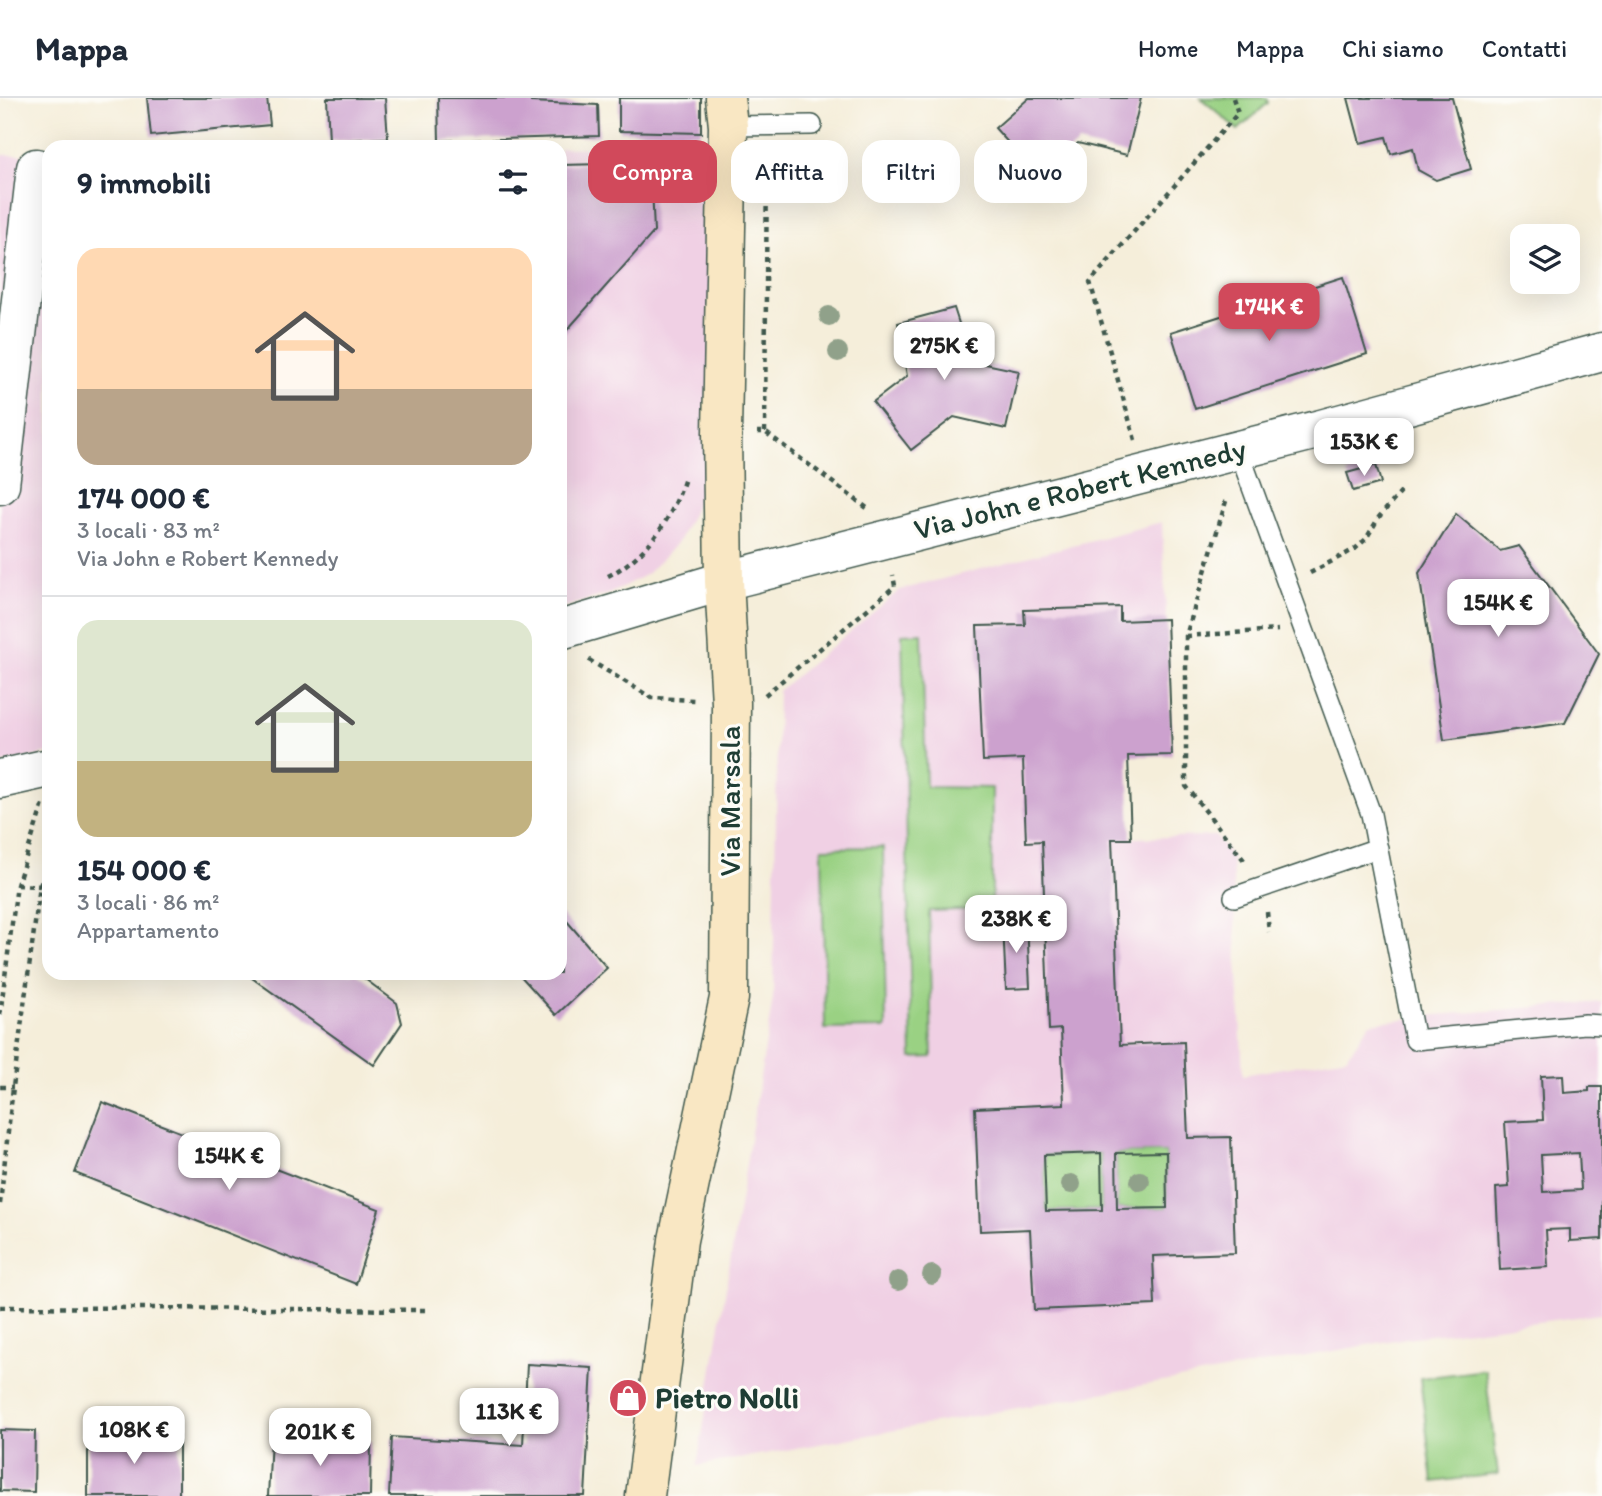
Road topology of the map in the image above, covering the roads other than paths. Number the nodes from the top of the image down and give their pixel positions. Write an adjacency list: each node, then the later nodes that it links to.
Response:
1 (726, 112): 2 (lane); 7 (main road, Via Marsala)
2 (812, 125)
3 (36, 168): 6 (street)
4 (1602, 352): 5 (street, Via John e Robert Kennedy)
5 (1226, 453): 7 (street, Via John e Robert Kennedy); 11 (lane)
6 (0, 485)
7 (724, 581): 8 (street, Via John e Robert Kennedy); 14 (main road, Via Marsala)
8 (571, 627)
9 (0, 779): 10 (street)
10 (42, 783)
11 (1378, 848): 12 (lane); 13 (lane)
12 (1234, 897)
13 (1602, 1025)
14 (645, 1496)

